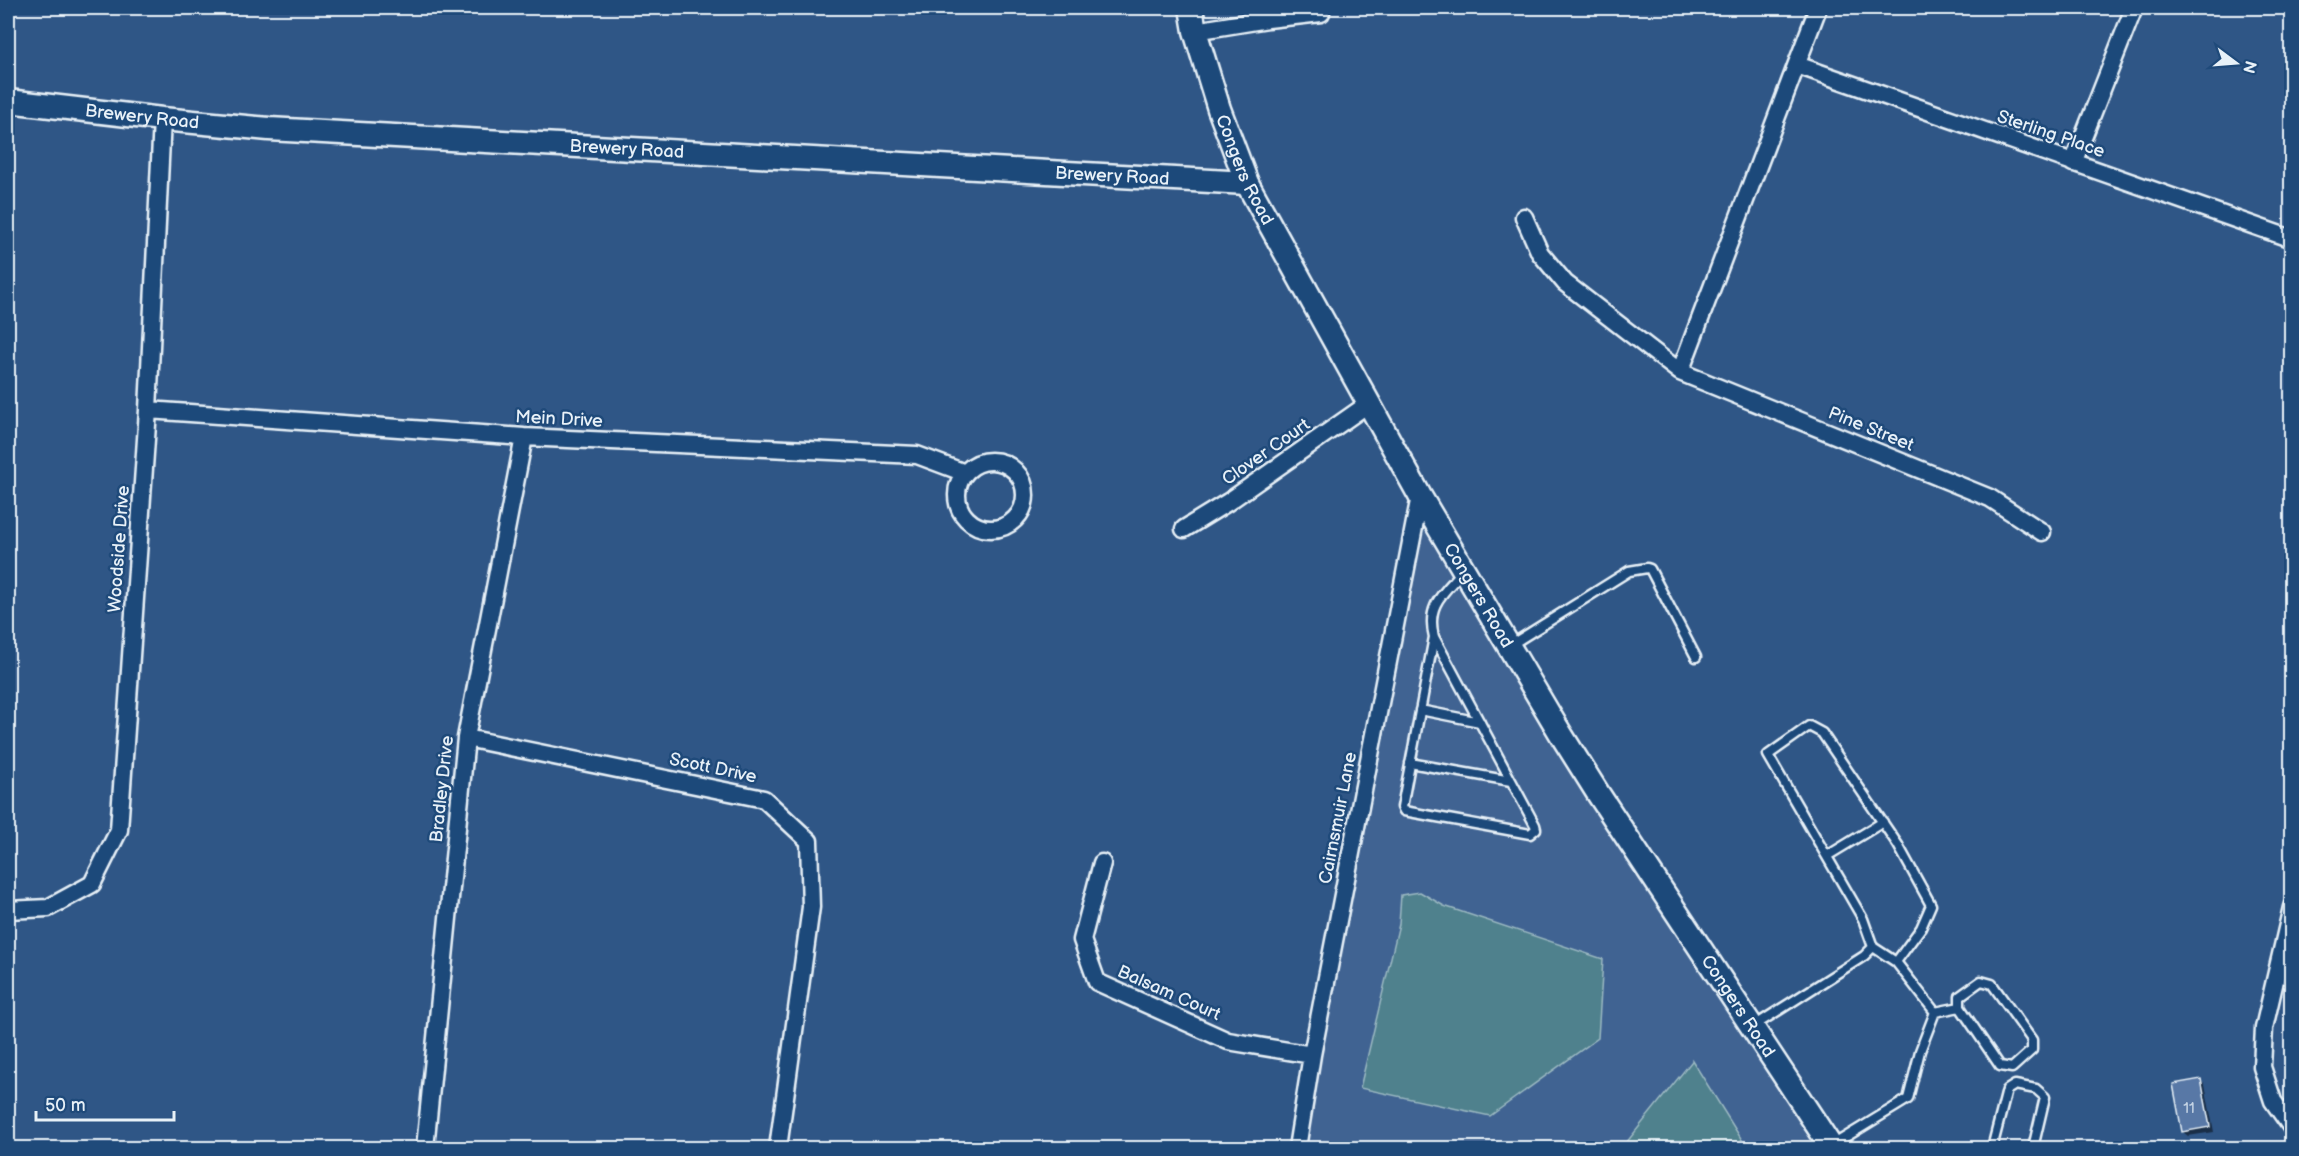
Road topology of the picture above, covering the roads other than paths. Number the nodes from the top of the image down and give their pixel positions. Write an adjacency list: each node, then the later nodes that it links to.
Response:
1 (1191, 8): 5 (street, Congers Road)
2 (1818, 8): 6 (street)
3 (2134, 8): 9 (street)
4 (1321, 13): 5 (street)
5 (1195, 32): 10 (street, Congers Road)
6 (1797, 65): 9 (street, Sterling Place); 13 (street)
7 (8, 101): 8 (street, Brewery Road)
8 (162, 119): 10 (street, Brewery Road); 15 (street, Woodside Drive)
9 (2073, 163): 12 (street, Sterling Place)
10 (1247, 183): 14 (street, Congers Road)
11 (1524, 217): 13 (street, Pine Street)
12 (2292, 239)
13 (1680, 372): 20 (street, Pine Street)
14 (1368, 404): 18 (street, Congers Road); 19 (street, Clover Court)
15 (148, 410): 16 (street, Mein Drive); 34 (street, Woodside Drive)
16 (524, 437): 17 (street, Mein Drive); 27 (street, Bradley Drive)
17 (965, 473): 17 (street)
18 (1420, 496): 21 (street, Congers Road); 40 (street, Cairnsmuir Lane)
19 (1184, 529)
20 (2042, 532)
21 (1464, 570): 22 (lane); 23 (street, Congers Road)
22 (1434, 637): 25 (lane); 26 (lane)
23 (1509, 646): 24 (lane); 39 (street, Congers Road)
24 (1696, 657)
25 (1420, 710): 26 (lane); 28 (lane)
26 (1480, 722): 29 (lane)
27 (466, 738): 45 (street, Bradley Drive); 46 (street, Scott Drive)
28 (1410, 764): 29 (lane); 29 (lane)
29 (1511, 781)
30 (1883, 822): 31 (lane); 31 (lane); 36 (lane)
31 (1827, 856): 35 (lane)
32 (1102, 863): 40 (street, Balsam Court)
33 (2292, 907): 43 (street)
34 (8, 910)
35 (1873, 947): 36 (lane); 39 (lane)
36 (1896, 962): 38 (lane)
37 (1960, 1007): 38 (lane); 41 (lane); 41 (lane)
38 (1935, 1012): 44 (lane)
39 (1751, 1028): 44 (street, Congers Road)
40 (1312, 1055): 47 (street, Cairnsmuir Lane)
41 (2012, 1068): 42 (lane)
42 (2015, 1085): 48 (lane); 49 (lane)
43 (2292, 1128)
44 (1831, 1147)
45 (425, 1149)
46 (778, 1149)
47 (1297, 1149)
48 (1992, 1149)
49 (2033, 1149)

